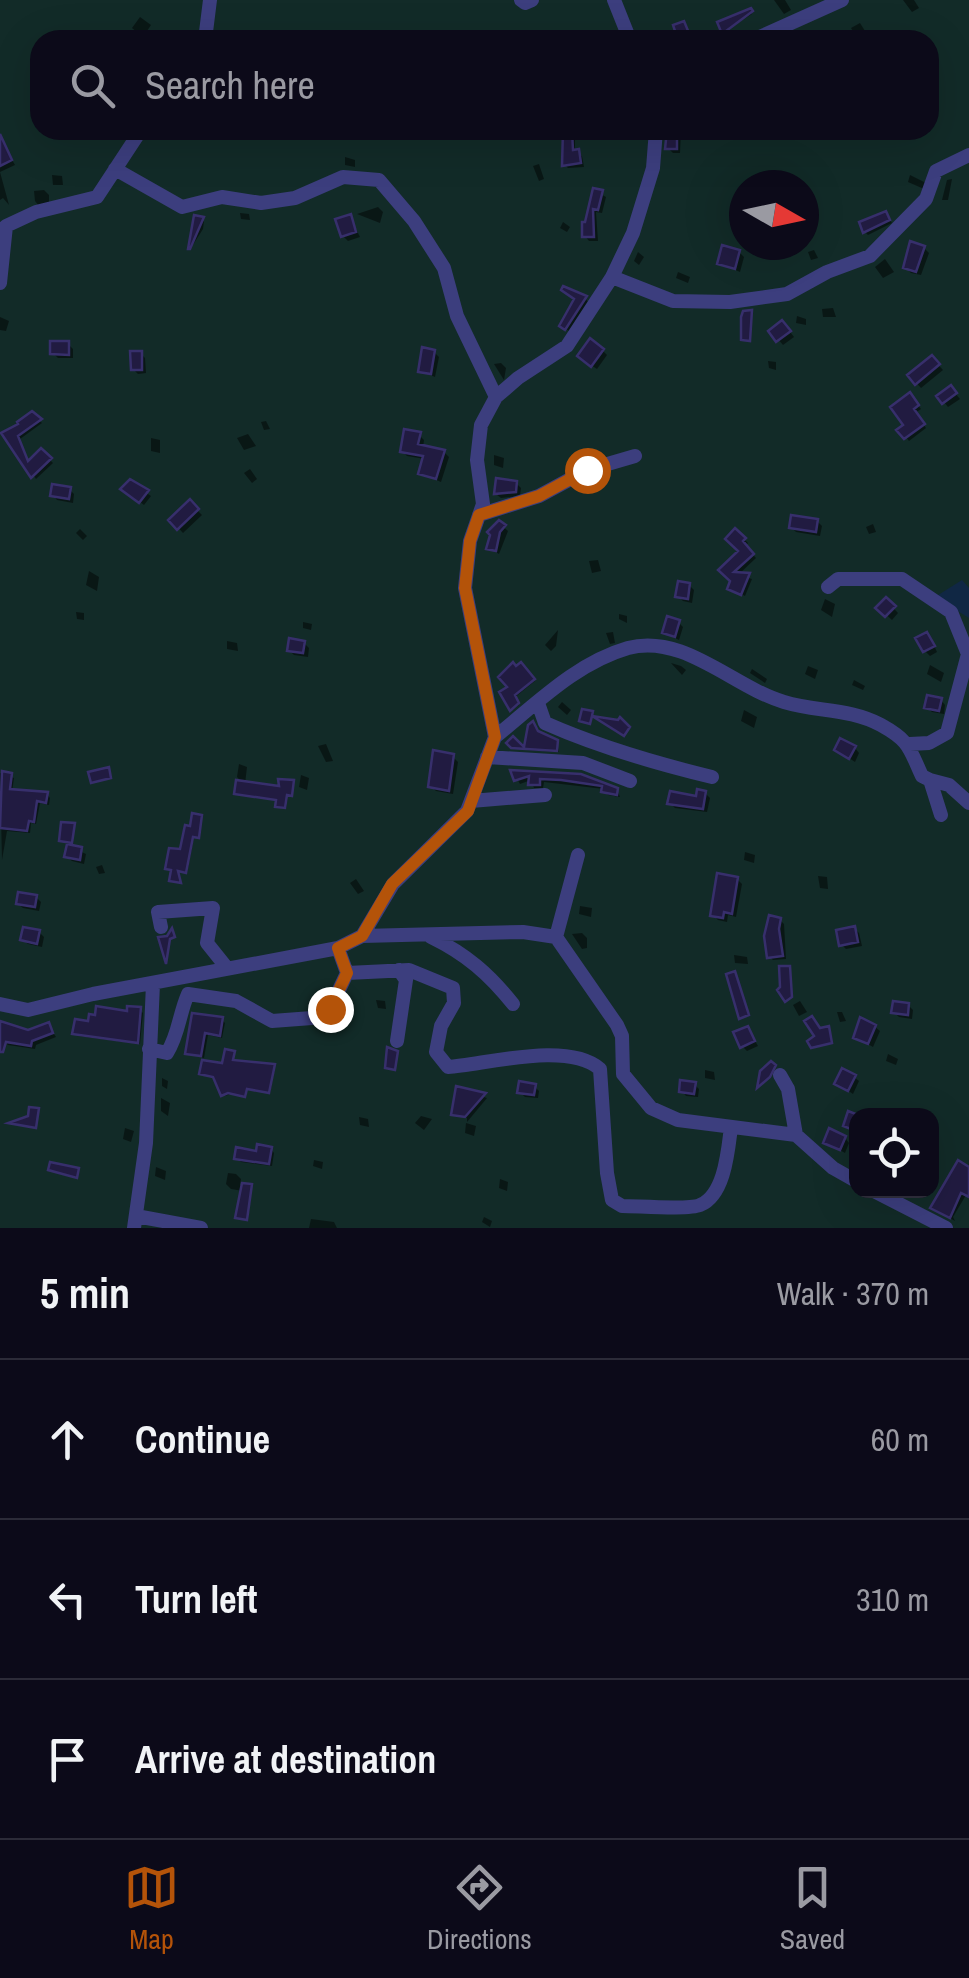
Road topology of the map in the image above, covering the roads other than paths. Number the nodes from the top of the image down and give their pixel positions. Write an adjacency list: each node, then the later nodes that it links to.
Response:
1 (210, 0): 6 (street)
2 (520, 0): 3 (street)
3 (532, 0)
4 (614, 0): 7 (street)
5 (842, 0): 8 (street)
6 (206, 30)
7 (626, 30)
8 (775, 30)
9 (134, 140): 12 (street)
10 (655, 140): 13 (street)
11 (969, 155): 13 (street)
12 (115, 170): 14 (street); 15 (street)
13 (612, 278): 15 (street)
14 (0, 283)
15 (496, 398): 17 (street)
16 (636, 456): 17 (street)
17 (479, 515): 20 (street)
18 (828, 587): 21 (street)
19 (538, 703): 20 (street); 21 (street); 23 (street)
20 (495, 737): 22 (street)
21 (910, 744): 24 (street)
22 (488, 757): 25 (street); 27 (street)
23 (712, 776)
24 (930, 780): 28 (street); 29 (street)
25 (630, 781)
26 (544, 795): 27 (street)
27 (471, 801): 33 (street)
28 (969, 803)
29 (940, 815)
30 (578, 856): 34 (street)
31 (161, 927): 36 (street)
32 (426, 934): 33 (street); 34 (street); 41 (street)
33 (362, 936): 35 (street)
34 (556, 937): 45 (street)
35 (338, 948): 36 (street); 38 (street)
36 (227, 968): 39 (street)
37 (399, 970): 38 (street); 42 (street); 45 (street)
38 (347, 973): 43 (street)
39 (152, 984): 40 (street); 43 (street)
40 (0, 1004)
41 (513, 1004)
42 (397, 1042)
43 (149, 1049): 49 (street)
44 (780, 1075): 46 (street)
45 (731, 1127): 46 (street)
46 (796, 1136): 47 (street)
47 (849, 1174)
48 (888, 1198): 51 (street)
49 (135, 1222): 50 (street)
50 (201, 1228)
51 (946, 1228)

